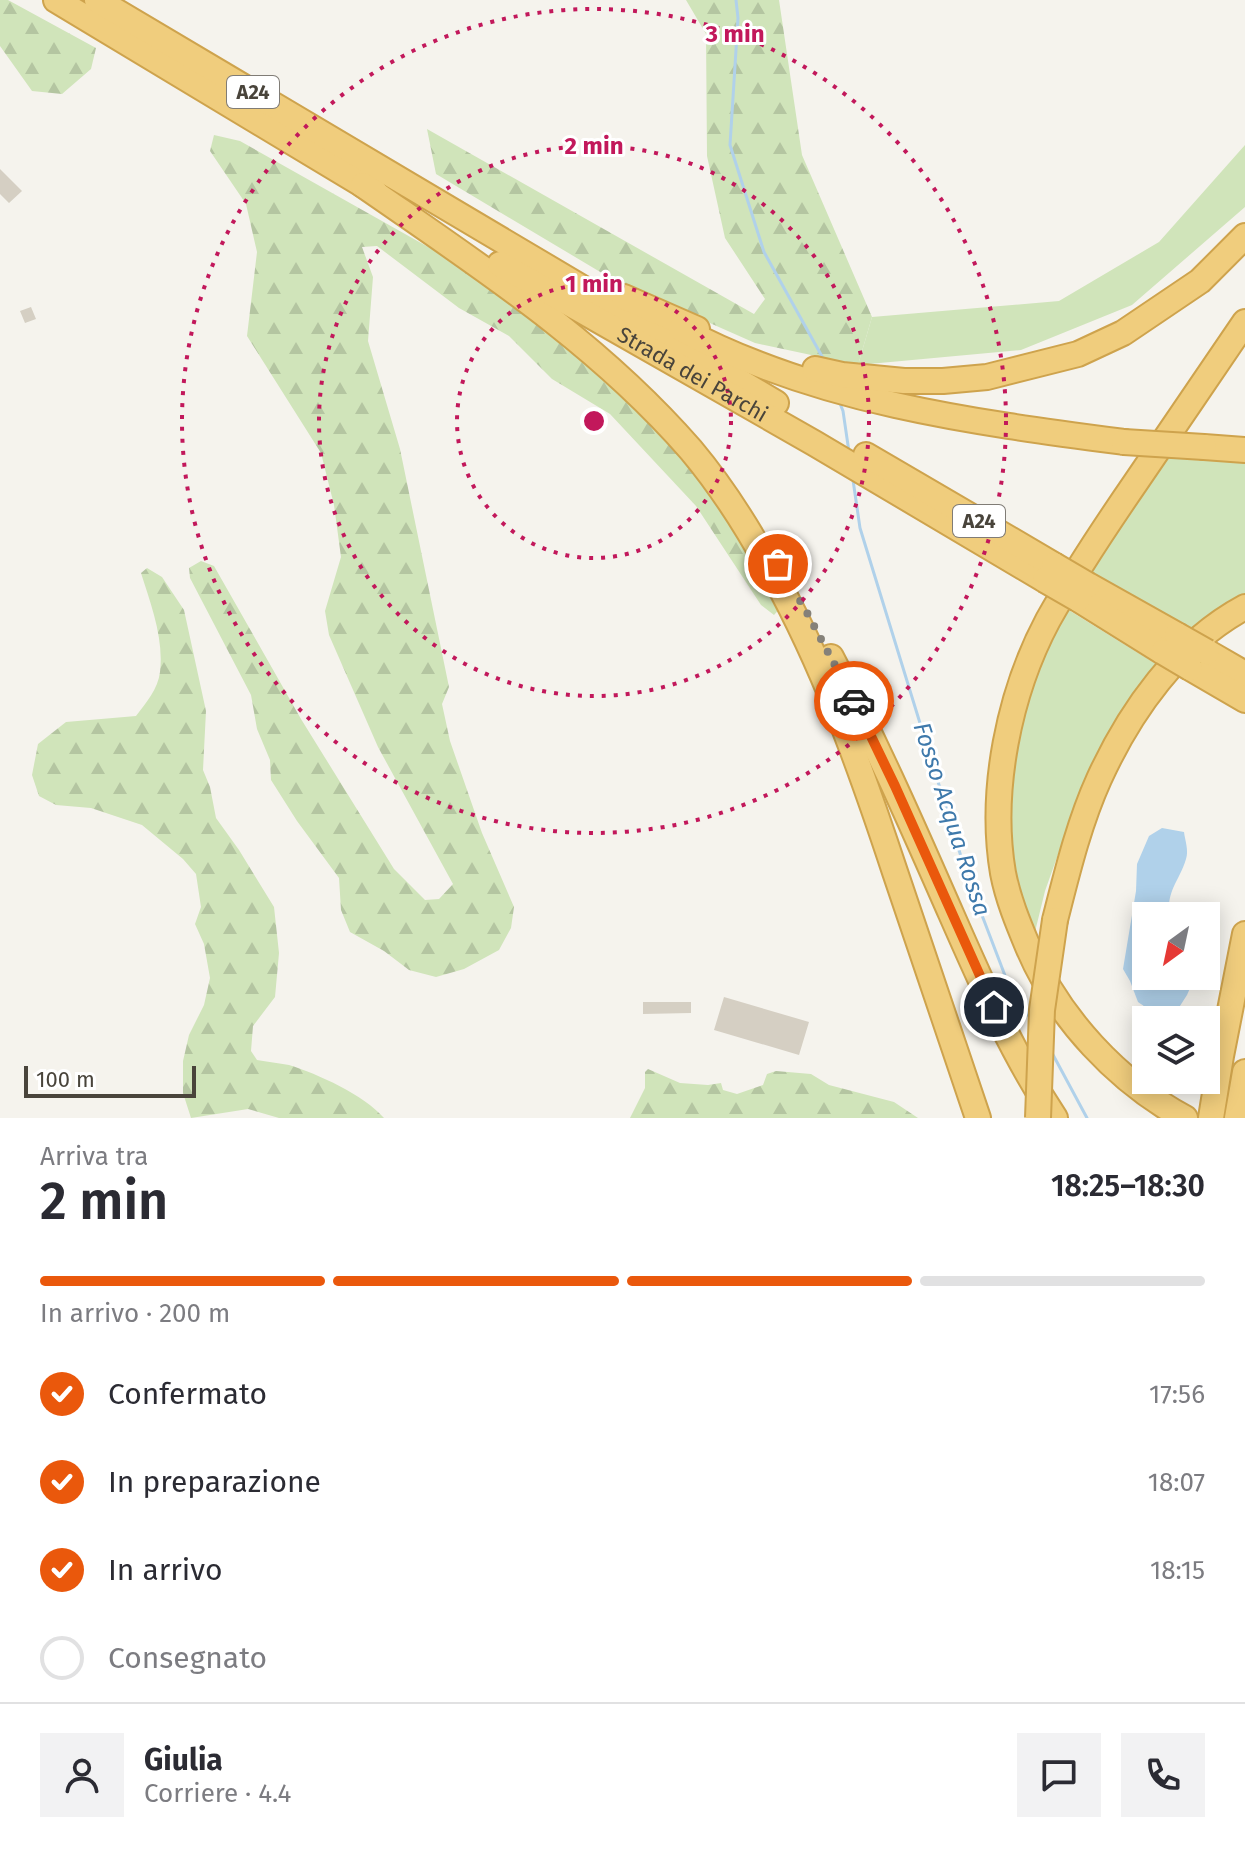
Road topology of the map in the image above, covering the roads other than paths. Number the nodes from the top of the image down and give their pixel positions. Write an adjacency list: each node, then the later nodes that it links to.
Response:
1 (56, 0): 3 (highway, Strada dei Parchi / A24)
2 (97, 0): 4 (highway, Strada dei Parchi / A24)
3 (363, 185): 8 (highway, Strada dei Parchi / A24); 10 (highway)
4 (410, 185): 7 (highway); 8 (highway, Strada dei Parchi / A24)
5 (1245, 236): 7 (highway)
6 (1245, 322): 20 (highway)
7 (815, 377): 9 (highway, bridge)
8 (817, 436): 12 (highway, Strada dei Parchi / A24, bridge)
9 (1245, 450)
10 (735, 507): 17 (highway); 19 (highway)
11 (1245, 607): 18 (highway, bridge)
12 (1199, 660): 13 (highway, Strada dei Parchi / A24); 14 (highway, Strada dei Parchi / A24)
13 (1245, 674)
14 (1245, 700)
15 (1245, 934): 21 (highway)
16 (1245, 1072): 22 (highway)
17 (978, 1118)
18 (1038, 1118)
19 (1055, 1118)
20 (1185, 1118)
21 (1211, 1118)
22 (1237, 1118)

